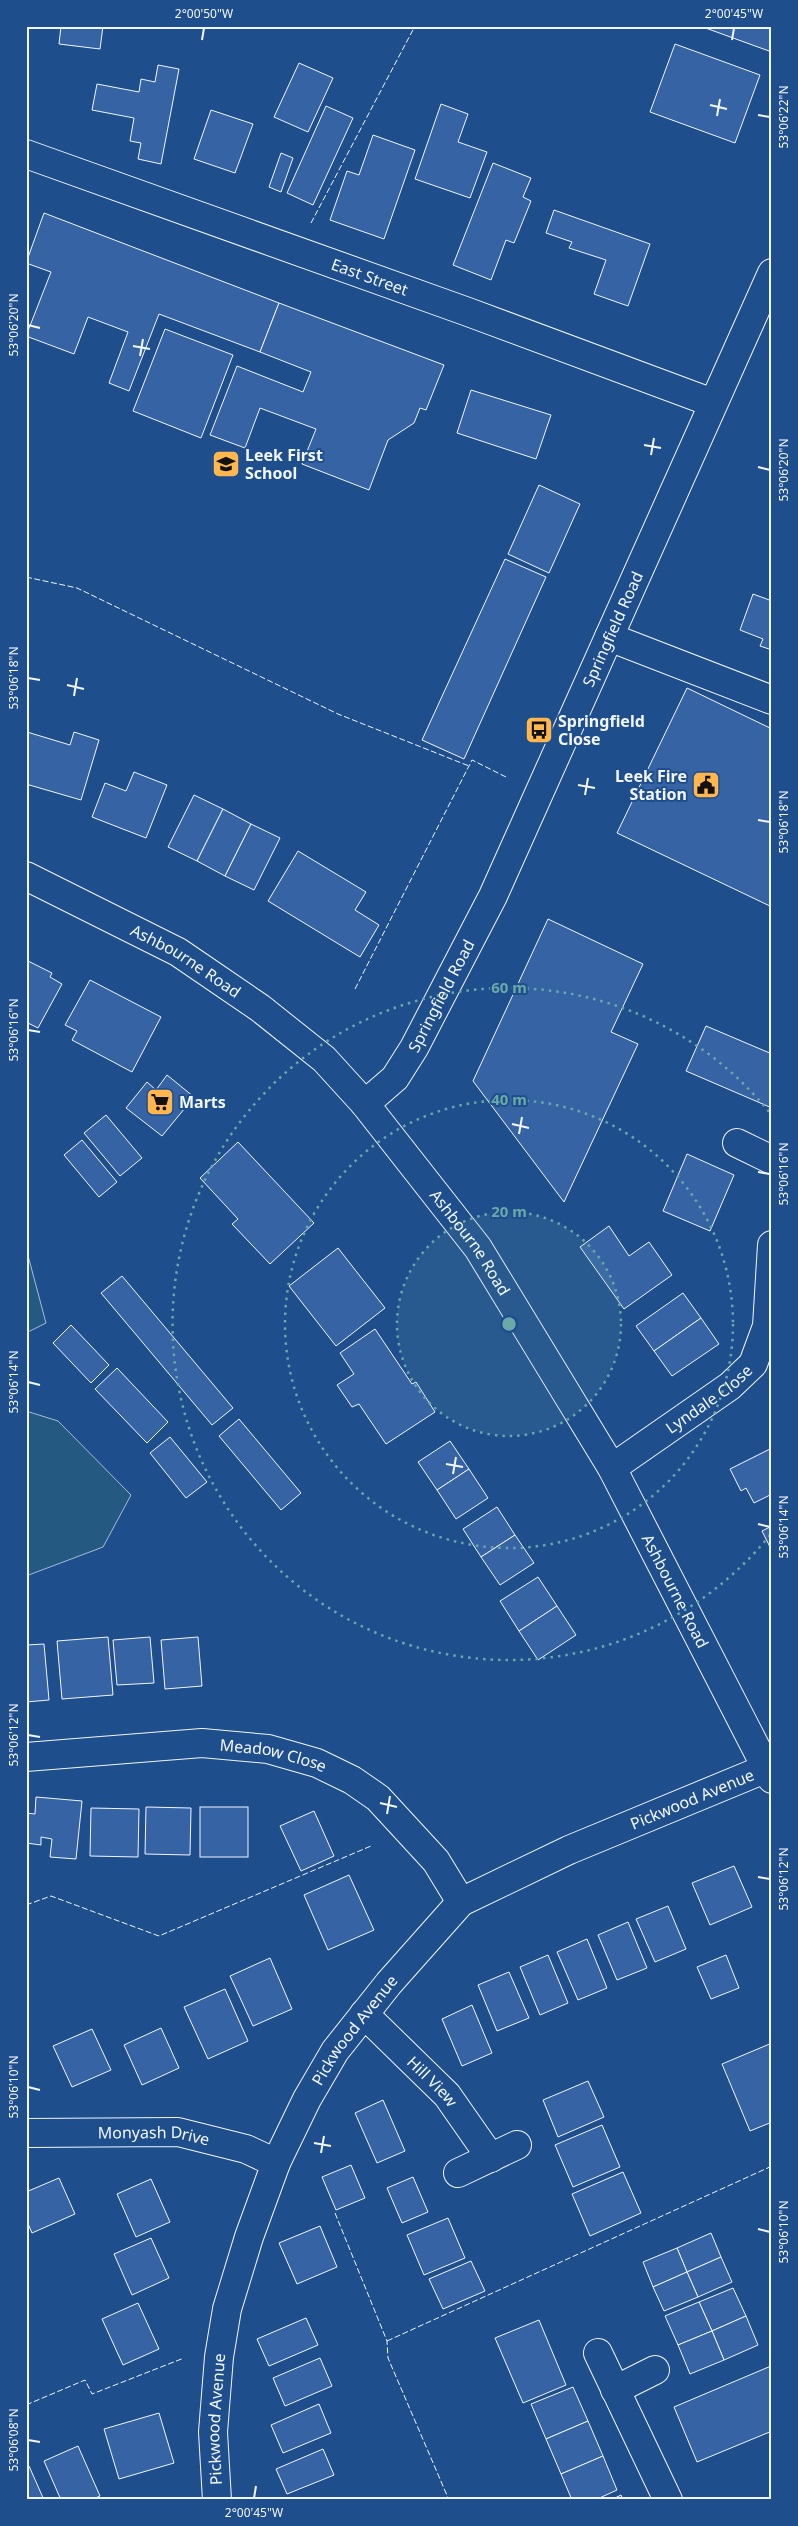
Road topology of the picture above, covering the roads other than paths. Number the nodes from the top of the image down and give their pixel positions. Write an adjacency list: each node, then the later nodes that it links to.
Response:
1 (26, 154): 3 (main road, East Street)
2 (772, 273): 3 (main road, Springfield Road)
3 (713, 403): 4 (main road, Springfield Road)
4 (610, 637): 5 (main road); 7 (main road, Springfield Road)
5 (772, 700)
6 (26, 876): 7 (main road, Ashbourne Road)
7 (364, 1104): 11 (main road, Ashbourne Road)
8 (737, 1143): 9 (main road)
9 (772, 1160)
10 (772, 1245): 11 (main road, Lyndale Close)
11 (612, 1468): 13 (main road, Ashbourne Road)
12 (26, 1757): 14 (main road, Meadow Close)
13 (769, 1774): 14 (main road, Pickwood Avenue)
14 (460, 1902): 15 (main road, Pickwood Avenue)
15 (364, 2014): 18 (main road, Hill View); 19 (main road, Pickwood Avenue)
16 (26, 2133): 19 (main road, Monyash Drive)
17 (517, 2145): 18 (main road)
18 (491, 2158): 20 (main road)
19 (276, 2163): 24 (main road, Pickwood Avenue)
20 (458, 2173)
21 (598, 2353): 23 (main road)
22 (655, 2370): 23 (main road)
23 (615, 2390): 25 (main road)
24 (217, 2500)
25 (668, 2500)

